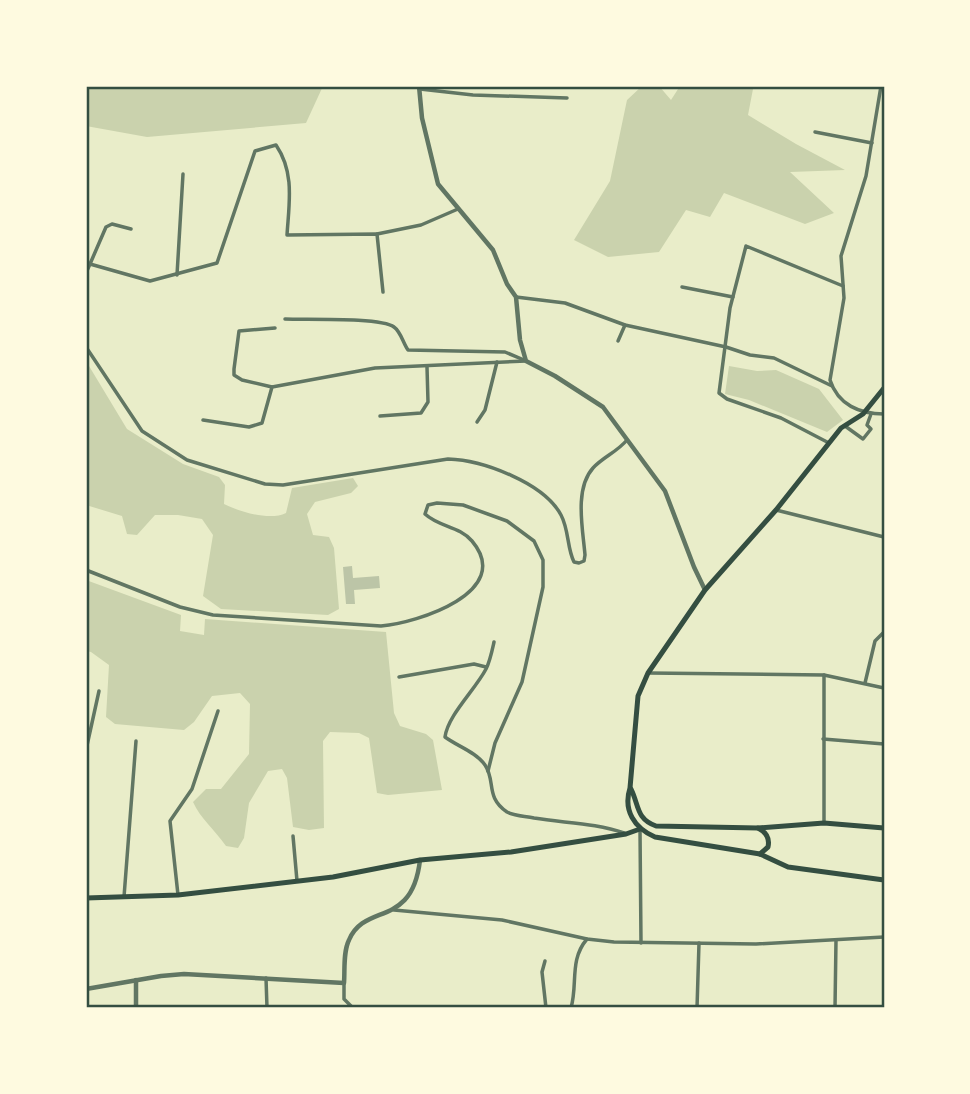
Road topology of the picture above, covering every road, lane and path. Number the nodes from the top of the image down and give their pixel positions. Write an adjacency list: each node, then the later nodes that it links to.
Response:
1 (881, 86): 5 (street)
2 (420, 88): 3 (street); 7 (street)
3 (567, 97)
4 (815, 132): 5 (street)
5 (872, 143): 13 (street)
6 (183, 174): 12 (street)
7 (458, 209): 9 (street); 16 (street)
8 (131, 229): 10 (street)
9 (377, 234): 12 (street); 15 (street)
10 (90, 264): 11 (street); 12 (street)
11 (86, 272)
12 (177, 275)
13 (844, 286): 17 (street); 27 (street)
14 (682, 287): 17 (street)
15 (383, 292)
16 (516, 297): 19 (street); 24 (street)
17 (733, 297): 22 (street)
18 (285, 320): 24 (street)
19 (625, 325): 21 (street); 22 (street)
20 (275, 328): 28 (street)
21 (618, 341)
22 (726, 347): 27 (street); 37 (street)
23 (86, 348): 36 (street)
24 (526, 361): 25 (street); 36 (street)
25 (497, 362): 26 (street); 34 (street)
26 (426, 367): 28 (street); 32 (street)
27 (832, 386): 30 (street)
28 (272, 387): 33 (street)
29 (884, 388): 30 (main road)
30 (867, 414): 31 (street); 35 (main road); 35 (street)
31 (884, 414)
32 (380, 416)
33 (203, 419)
34 (477, 422)
35 (845, 426): 37 (main road)
36 (627, 440): 41 (street)
37 (829, 443): 38 (main road)
38 (776, 510): 39 (street); 41 (main road)
39 (884, 537)
40 (86, 570): 56 (street)
41 (705, 590): 45 (main road)
42 (884, 632): 48 (street)
43 (494, 642): 44 (street)
44 (487, 667): 47 (street); 56 (street)
45 (648, 673): 46 (street); 57 (main road)
46 (824, 676): 48 (street); 52 (street)
47 (399, 677)
48 (865, 683): 49 (street)
49 (884, 688)
50 (99, 691): 55 (street)
51 (218, 711): 68 (street)
52 (823, 739): 54 (street); 58 (street)
53 (136, 741): 69 (street)
54 (884, 744)
55 (86, 750)
56 (488, 771): 62 (street)
57 (630, 788): 59 (main road); 61 (main road)
58 (824, 823): 59 (main road); 60 (main road)
59 (758, 828): 64 (main road)
60 (884, 828)
61 (640, 829): 62 (main road); 64 (main road); 75 (street)
62 (626, 834): 65 (main road)
63 (293, 836): 66 (street)
64 (760, 854): 67 (main road)
65 (420, 860): 66 (main road); 71 (street)
66 (297, 880): 68 (main road)
67 (884, 880)
68 (178, 895): 69 (main road)
69 (124, 897): 70 (main road)
70 (86, 898)
71 (394, 909): 73 (street); 80 (street)
72 (884, 937): 74 (street)
73 (587, 939): 75 (street); 86 (street)
74 (835, 940): 76 (street); 88 (street)
75 (641, 943): 76 (street)
76 (699, 943): 87 (street)
77 (545, 961): 85 (street)
78 (266, 978): 79 (street); 80 (street); 83 (street)
79 (136, 980): 81 (street); 82 (street)
80 (344, 983): 84 (street)
81 (86, 989)
82 (136, 1008)
83 (267, 1008)
84 (353, 1008)
85 (546, 1008)
86 (571, 1008)
87 (697, 1008)
88 (835, 1008)

